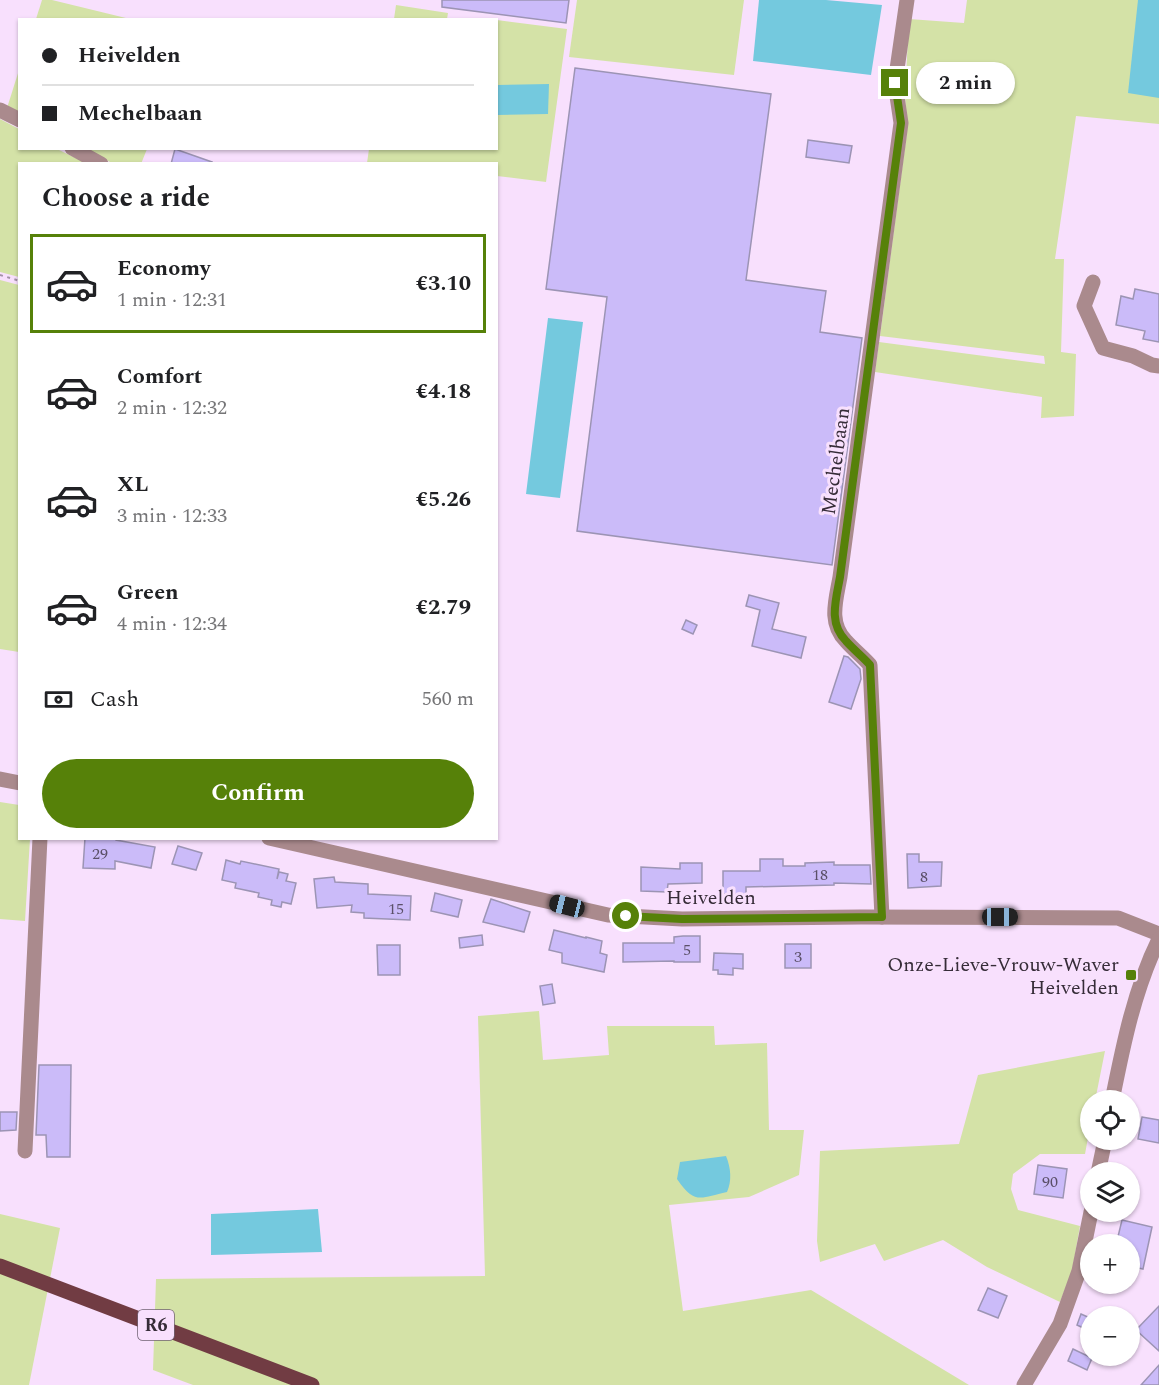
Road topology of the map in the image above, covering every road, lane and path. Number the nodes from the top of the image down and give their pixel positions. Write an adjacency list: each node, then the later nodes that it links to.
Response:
1 (907, 0): 14 (street, Mechelbaan)
2 (0, 110): 3 (street)
3 (18, 119)
4 (76, 150): 5 (street)
5 (97, 162)
6 (0, 275): 7 (path)
7 (18, 280)
8 (1093, 282): 9 (street)
9 (1159, 366)
10 (0, 779): 11 (street)
11 (18, 783)
12 (40, 840): 18 (street)
13 (278, 840): 14 (street, Heivelden)
14 (882, 917): 15 (street, Heivelden)
15 (1159, 934)
16 (1159, 939): 17 (street)
17 (1114, 1090)
18 (25, 1151)
19 (1089, 1222): 22 (street)
20 (0, 1266): 21 (main road, R6)
21 (312, 1385)
22 (1024, 1385)

